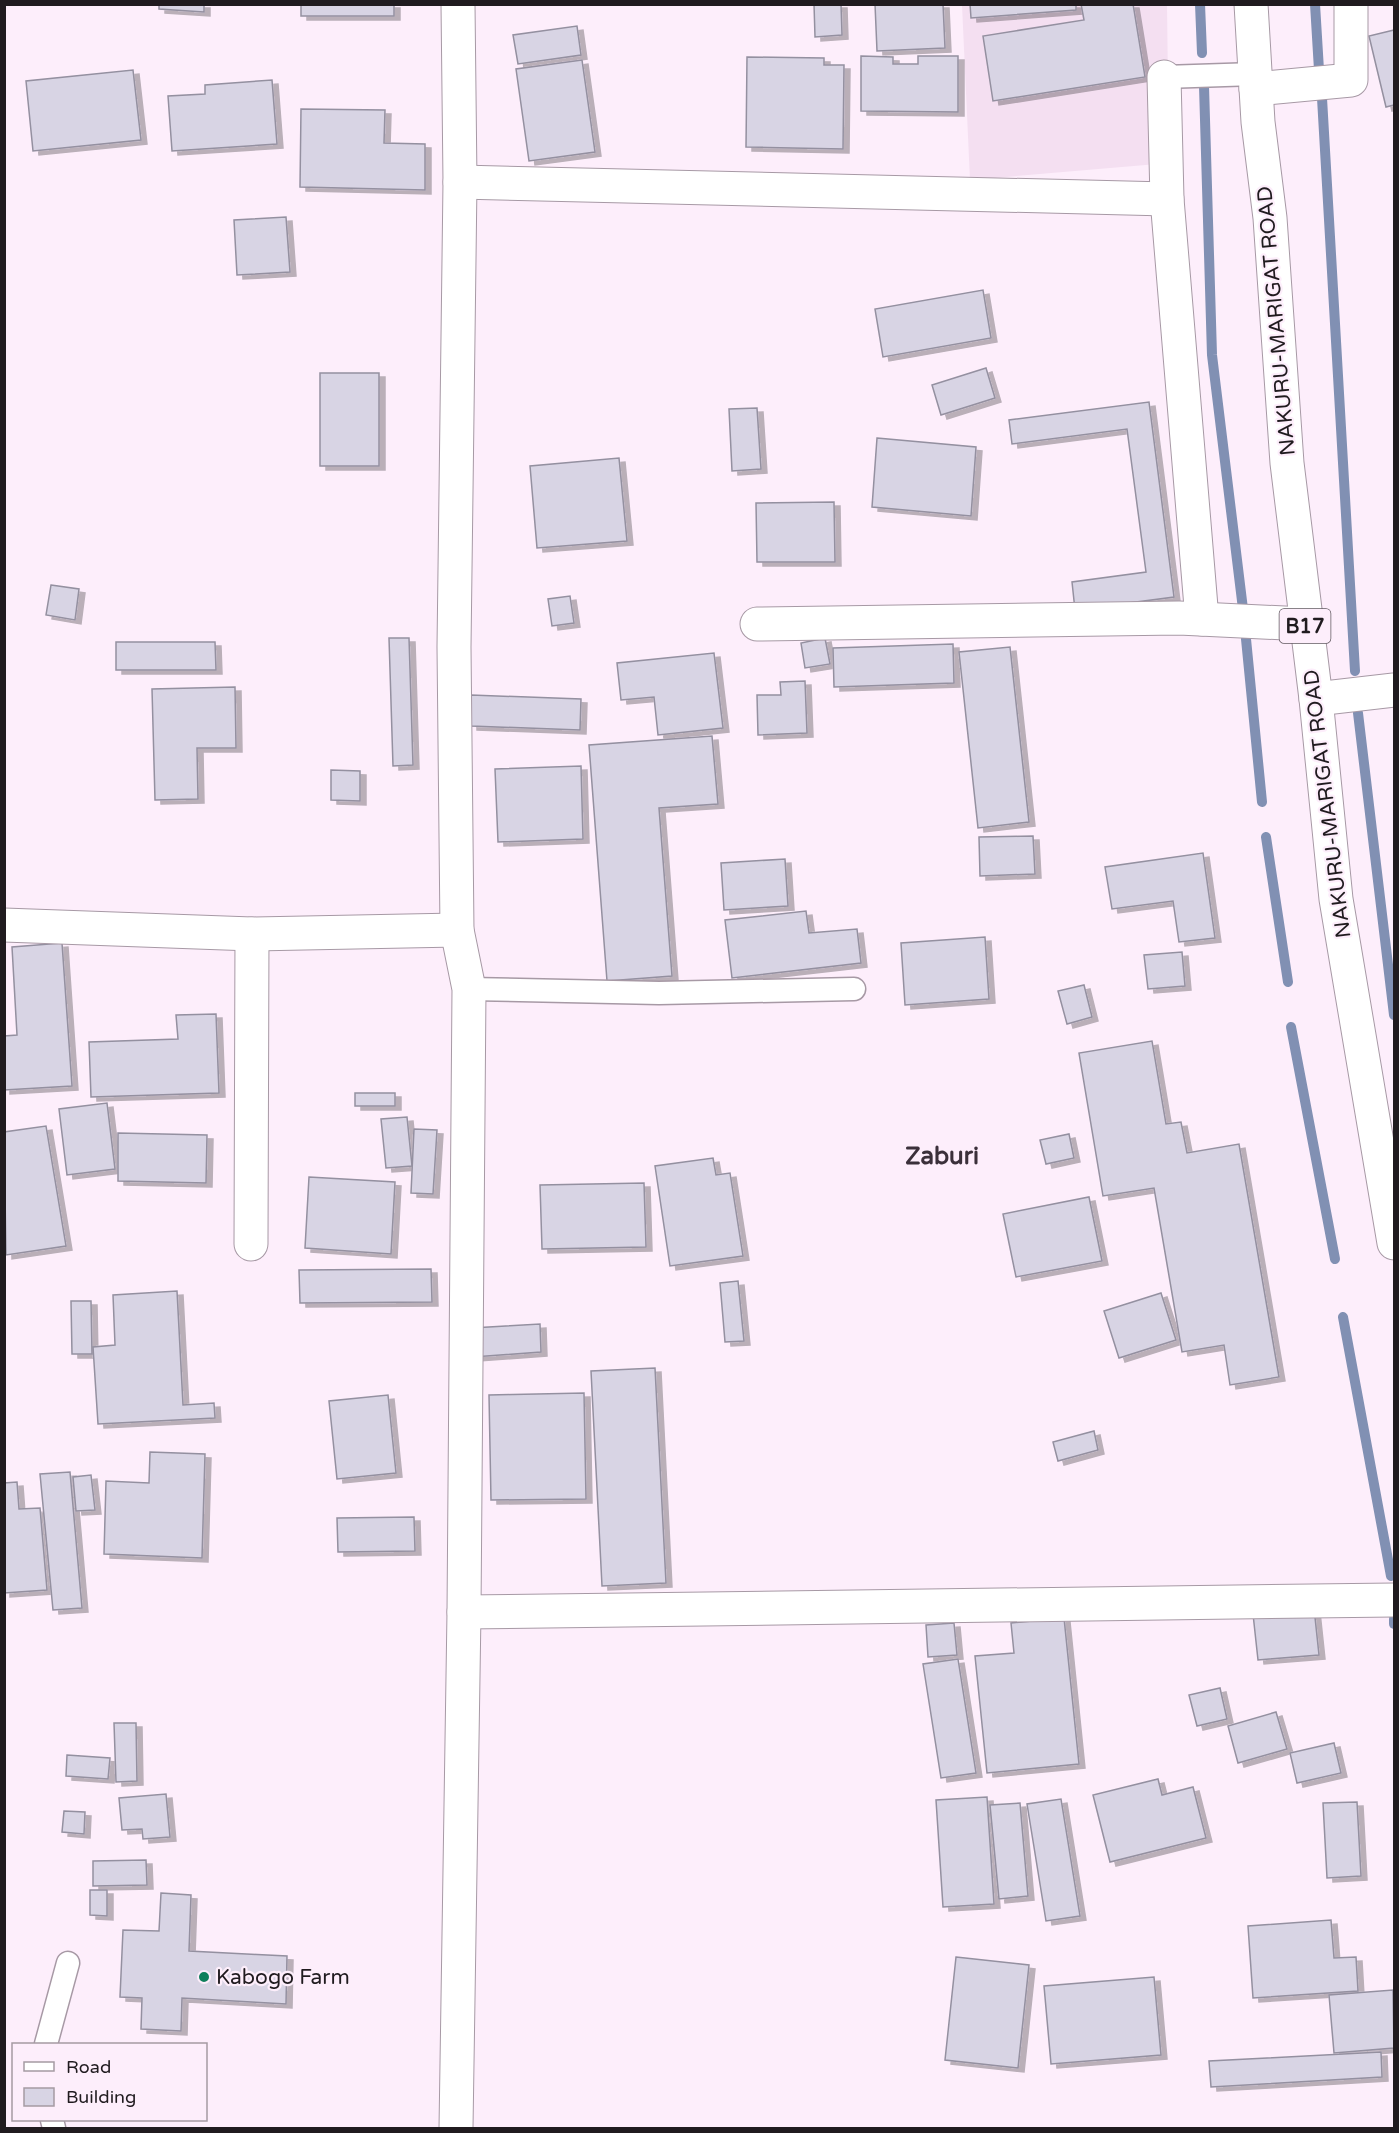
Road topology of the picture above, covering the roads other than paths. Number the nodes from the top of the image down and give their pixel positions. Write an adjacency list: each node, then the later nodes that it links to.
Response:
1 (458, 4): 6 (street)
2 (1251, 4): 5 (street, NAKURU-MARIGAT ROAD / B17)
3 (1351, 4): 5 (street)
4 (1164, 77): 5 (lane); 7 (street)
5 (1256, 81): 10 (street, NAKURU-MARIGAT ROAD / B17)
6 (460, 182): 7 (street); 14 (street)
7 (1167, 199): 8 (street)
8 (1202, 619): 9 (street); 10 (street)
9 (757, 624)
10 (1305, 624): 12 (street, NAKURU-MARIGAT ROAD / B17)
11 (1395, 690): 12 (street)
12 (1316, 699): 18 (street, NAKURU-MARIGAT ROAD / B17)
13 (4, 925): 15 (street)
14 (457, 930): 15 (street); 16 (street)
15 (252, 934): 19 (street)
16 (470, 989): 17 (lane); 21 (street)
17 (854, 989)
18 (1395, 1243)
19 (251, 1244)
20 (1395, 1600): 21 (street)
21 (464, 1612): 24 (street)
22 (68, 1963): 23 (lane)
23 (46, 2043)
24 (456, 2128)

